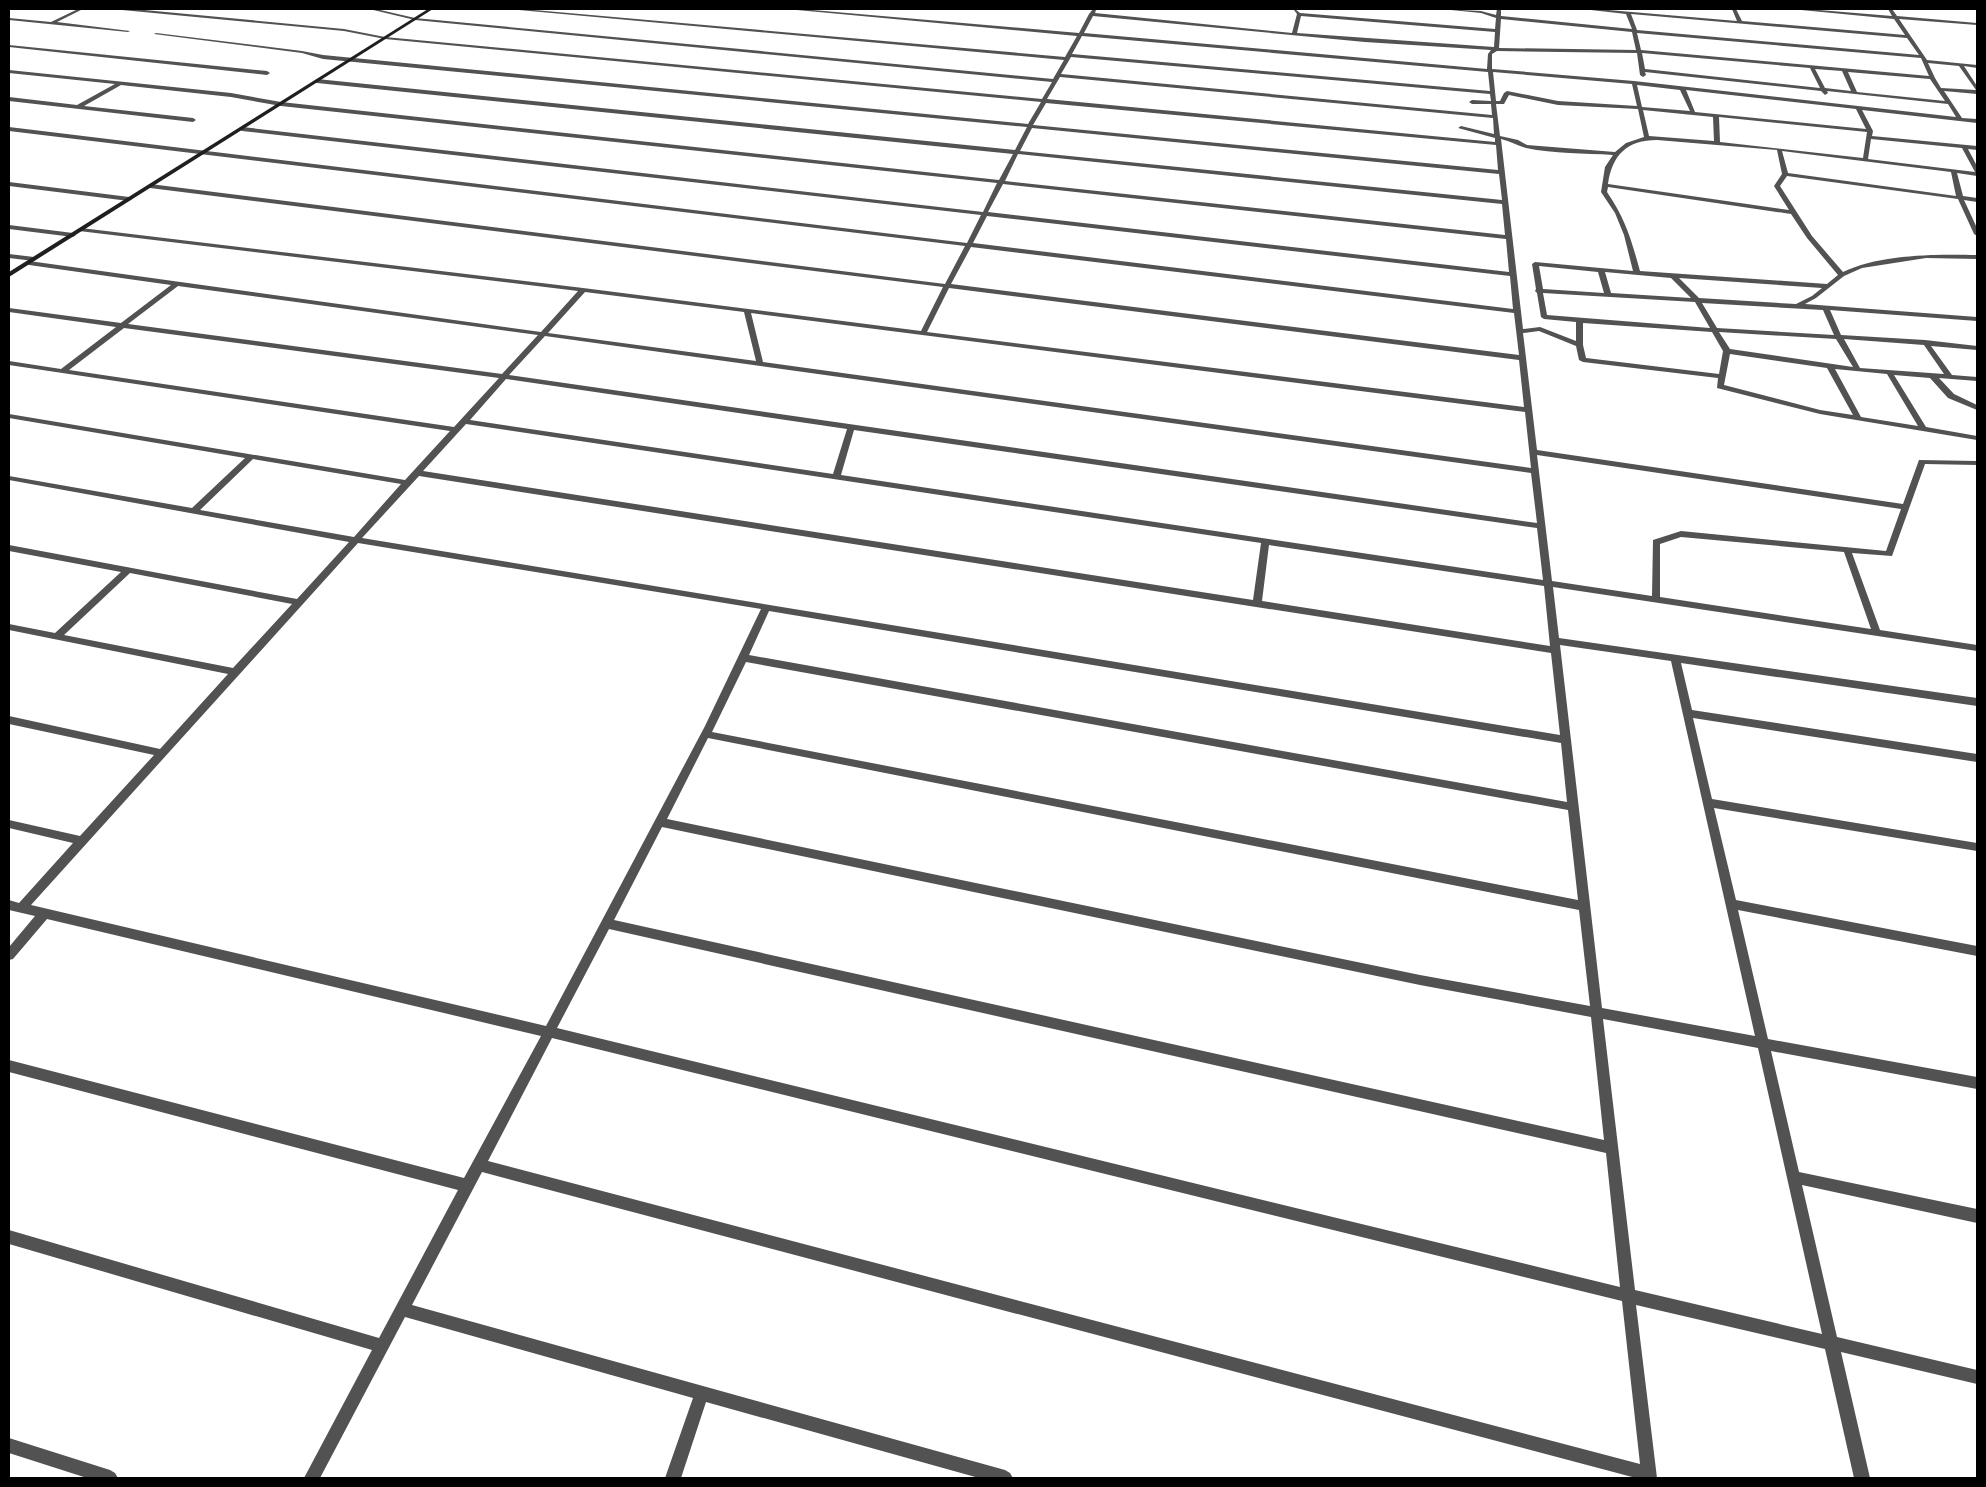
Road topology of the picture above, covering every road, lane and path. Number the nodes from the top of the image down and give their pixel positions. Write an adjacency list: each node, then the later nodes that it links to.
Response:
1 (81, 9): 25 (street)
2 (122, 9): 38 (street)
3 (371, 9): 22 (street)
4 (431, 9): 22 (street)
5 (510, 9): 45 (street)
6 (788, 9): 14 (street)
7 (1295, 9): 17 (street)
8 (1443, 9): 19 (street)
9 (1499, 9): 19 (street)
10 (1584, 9): 16 (street)
11 (1734, 9): 24 (street)
12 (1793, 9): 18 (street)
13 (1890, 9): 20 (street)
14 (845, 11): 34 (street)
15 (1093, 11): 34 (street); 35 (street)
16 (1628, 13): 24 (street); 30 (street)
17 (1299, 14): 31 (street); 35 (street)
18 (1862, 15): 20 (street); 23 (street)
19 (1498, 17): 30 (street); 31 (street)
20 (1897, 18): 26 (street); 37 (street)
21 (9, 19): 25 (street)
22 (415, 19): 38 (street); 59 (street)
23 (1865, 21)
24 (1740, 22): 27 (street)
25 (51, 23): 29 (street)
26 (1977, 24)
27 (1780, 26): 32 (street); 36 (street)
28 (1869, 28): 36 (street)
29 (128, 30)
30 (1636, 30): 40 (street); 43 (street)
31 (1497, 31): 42 (street)
32 (1782, 33)
33 (156, 34): 47 (street)
34 (1080, 34): 45 (street); 57 (street)
35 (1294, 34): 42 (street)
36 (1873, 34): 37 (street)
37 (1908, 37): 48 (street)
38 (385, 38): 47 (street); 72 (street)
39 (1785, 39): 40 (street)
40 (1788, 45): 44 (street)
41 (9, 46): 58 (street)
42 (1496, 49): 43 (street); 57 (street)
43 (1640, 51): 51 (street); 53 (street)
44 (1853, 51): 46 (street); 48 (street)
45 (1068, 57): 59 (street); 70 (street)
46 (1857, 58)
47 (352, 59): 61 (street); 86 (street)
48 (1923, 59): 50 (street); 60 (street)
49 (1861, 64): 56 (street)
50 (1960, 64): 52 (street); 68 (street)
51 (1811, 66): 54 (street); 66 (street)
52 (1977, 66)
53 (1642, 70): 64 (street); 66 (street)
54 (1844, 70): 56 (street); 69 (street)
55 (9, 71): 63 (street)
56 (1864, 71): 60 (street)
57 (1490, 72): 62 (street); 70 (street)
58 (267, 73)
59 (1056, 78): 72 (street); 82 (street)
60 (1932, 78): 67 (street)
61 (317, 81): 75 (street); 98 (street)
62 (1634, 83): 64 (street); 78 (street)
63 (120, 84): 75 (street); 77 (street)
64 (1644, 84): 65 (street)
65 (1682, 88): 76 (street); 80 (street)
66 (1823, 89): 69 (street); 76 (street)
67 (1940, 89): 68 (street); 74 (street)
68 (1977, 91)
69 (1855, 93): 74 (street)
70 (1493, 98): 73 (street); 78 (street); 82 (street)
71 (9, 99): 77 (street)
72 (1044, 101): 86 (street); 92 (street)
73 (1472, 102)
74 (1949, 103): 84 (street)
75 (281, 104): 89 (street); 105 (street)
76 (1829, 105): 79 (street)
77 (78, 107): 83 (street)
78 (1641, 108): 80 (street); 91 (street)
79 (1859, 109): 84 (street); 90 (street)
80 (1693, 113): 81 (street)
81 (1716, 116): 90 (street); 93 (street)
82 (1495, 118): 92 (street)
83 (193, 120)
84 (1961, 120): 85 (street)
85 (1977, 121)
86 (1030, 126): 98 (street); 101 (street)
87 (1461, 128): 92 (street)
88 (9, 129): 97 (street)
89 (242, 129): 97 (street); 114 (street)
90 (1870, 134): 94 (street); 100 (street)
91 (1648, 138): 93 (street); 99 (street)
92 (1498, 140): 99 (street); 101 (street)
93 (1717, 143): 96 (street)
94 (1964, 147): 95 (street); 103 (street)
95 (1977, 148)
96 (1779, 149): 100 (street); 104 (street)
97 (204, 152): 108 (street); 120 (street)
98 (1017, 152): 105 (street); 112 (street)
99 (1618, 154): 107 (street)
100 (1865, 160): 102 (street)
101 (1501, 172): 112 (street)
102 (1954, 172): 103 (street); 109 (street)
103 (1977, 173)
104 (1785, 174): 109 (street); 113 (street)
105 (1002, 182): 114 (street); 119 (street)
106 (9, 184): 110 (street)
107 (1606, 185): 113 (street); 125 (street)
108 (150, 186): 110 (street); 131 (street)
109 (1960, 198): 111 (street); 117 (street)
110 (130, 199): 116 (street)
111 (1977, 200)
112 (1504, 202): 119 (street)
113 (1793, 212): 128 (street)
114 (985, 214): 120 (street); 126 (street)
115 (9, 227): 118 (street)
116 (81, 230): 118 (street); 133 (street)
117 (1977, 234)
118 (73, 235): 123 (street)
119 (1509, 237): 126 (street)
120 (969, 244): 131 (street); 141 (street)
121 (9, 256): 123 (street)
122 (1977, 257): 128 (street)
123 (31, 261): 127 (street); 130 (street)
124 (1601, 270): 125 (street); 134 (street); 135 (street)
125 (1638, 273): 129 (street)
126 (1513, 274): 141 (street)
127 (9, 275)
128 (1842, 275): 132 (street)
129 (1673, 276): 132 (street); 136 (street)
130 (177, 283): 144 (street); 148 (street)
131 (948, 286): 147 (street); 154 (street)
132 (1828, 286): 137 (street)
133 (583, 290): 140 (street); 148 (street)
134 (1538, 291): 135 (street); 143 (street)
135 (1608, 296): 136 (street)
136 (1697, 300): 137 (street); 145 (street)
137 (1797, 306): 138 (street)
138 (1826, 308): 142 (street); 149 (street)
139 (9, 310): 144 (street)
140 (747, 311): 147 (street); 156 (street)
141 (1517, 311): 146 (street)
142 (1977, 319)
143 (1580, 321): 145 (street); 151 (street)
144 (122, 325): 159 (street); 164 (street)
145 (1714, 330): 149 (street); 153 (street)
146 (1519, 332): 151 (street); 154 (street)
147 (923, 333): 167 (street)
148 (543, 334): 156 (street); 164 (street)
149 (1838, 336): 150 (street); 158 (street)
150 (1925, 342): 152 (street); 163 (street)
151 (1580, 345): 162 (street)
152 (1977, 348)
153 (1727, 351): 157 (street); 162 (street)
154 (1522, 358): 167 (street)
155 (9, 363): 159 (street)
156 (760, 364): 178 (street)
157 (1830, 367): 158 (street); 169 (street)
158 (1858, 370): 160 (street)
159 (63, 371): 172 (street)
160 (1889, 372): 161 (street); 173 (street)
161 (1932, 375): 163 (street); 166 (street)
162 (1721, 376): 169 (street)
163 (1949, 376): 165 (street)
164 (505, 377): 170 (street); 171 (street)
165 (1977, 379)
166 (1977, 408)
167 (1528, 410): 175 (street)
168 (9, 416): 176 (street)
169 (1859, 419): 173 (street)
170 (464, 421): 172 (street); 180 (street)
171 (851, 426): 180 (street); 185 (street)
172 (456, 430): 179 (street)
173 (1924, 430): 174 (street)
174 (1977, 438)
175 (1533, 452): 178 (street); 183 (street)
176 (252, 456): 182 (street); 184 (street)
177 (1977, 463): 183 (street)
178 (1535, 471): 185 (street)
179 (417, 473): 182 (street); 194 (street)
180 (836, 477): 187 (street)
181 (9, 478): 184 (street)
182 (408, 483): 186 (street)
183 (1906, 507): 189 (street)
184 (194, 511): 186 (street)
185 (1541, 526): 191 (street)
186 (356, 540): 193 (street); 195 (street)
187 (1265, 542): 191 (street); 194 (street)
188 (9, 548): 190 (street)
189 (1847, 550): 192 (street); 197 (street)
190 (128, 570): 193 (street); 198 (street)
191 (1548, 585): 192 (street); 199 (street)
192 (1656, 601): 197 (street)
193 (300, 602): 203 (street)
194 (1257, 603): 199 (street)
195 (766, 607): 201 (street); 208 (street)
196 (9, 627): 198 (street)
197 (1877, 634): 200 (street)
198 (57, 636): 203 (street)
199 (1555, 645): 202 (street); 208 (street)
200 (1977, 648)
201 (744, 658): 207 (street); 212 (street)
202 (1675, 658): 204 (street); 205 (street)
203 (236, 672): 209 (street)
204 (1977, 702)
205 (1688, 713): 210 (street); 211 (street)
206 (9, 720): 209 (street)
207 (705, 734): 213 (street); 219 (street)
208 (1566, 740): 212 (street)
209 (161, 753): 215 (street)
210 (1977, 758)
211 (1709, 803): 216 (street); 217 (street)
212 (1573, 807): 219 (street)
213 (659, 822): 221 (street); 224 (street)
214 (9, 824): 215 (street)
215 (82, 841): 218 (street)
216 (1977, 848)
217 (1732, 904): 222 (street); 226 (street)
218 (15, 906): 220 (street)
219 (1584, 906): 224 (street)
220 (45, 913): 223 (street); 225 (street)
221 (606, 923): 225 (street); 229 (street)
222 (1977, 951)
223 (9, 955)
224 (1597, 1013): 226 (street); 229 (street)
225 (549, 1032): 230 (street); 235 (street)
226 (1763, 1044): 228 (street); 231 (street)
227 (9, 1066): 232 (street)
228 (1977, 1083)
229 (1612, 1148): 235 (street)
230 (480, 1165): 232 (street); 242 (street)
231 (1793, 1177): 233 (street); 237 (street)
232 (468, 1186): 236 (street)
233 (1977, 1216)
234 (9, 1237): 238 (street)
235 (1629, 1296): 237 (street); 242 (street)
236 (402, 1309): 238 (street); 240 (street)
237 (1831, 1343): 239 (street); 247 (street)
238 (382, 1346): 244 (street)
239 (1977, 1377)
240 (702, 1393): 245 (street); 246 (street)
241 (9, 1445): 243 (street)
242 (1649, 1476)
243 (110, 1478)
244 (312, 1478)
245 (673, 1478)
246 (1005, 1478)
247 (1862, 1478)

